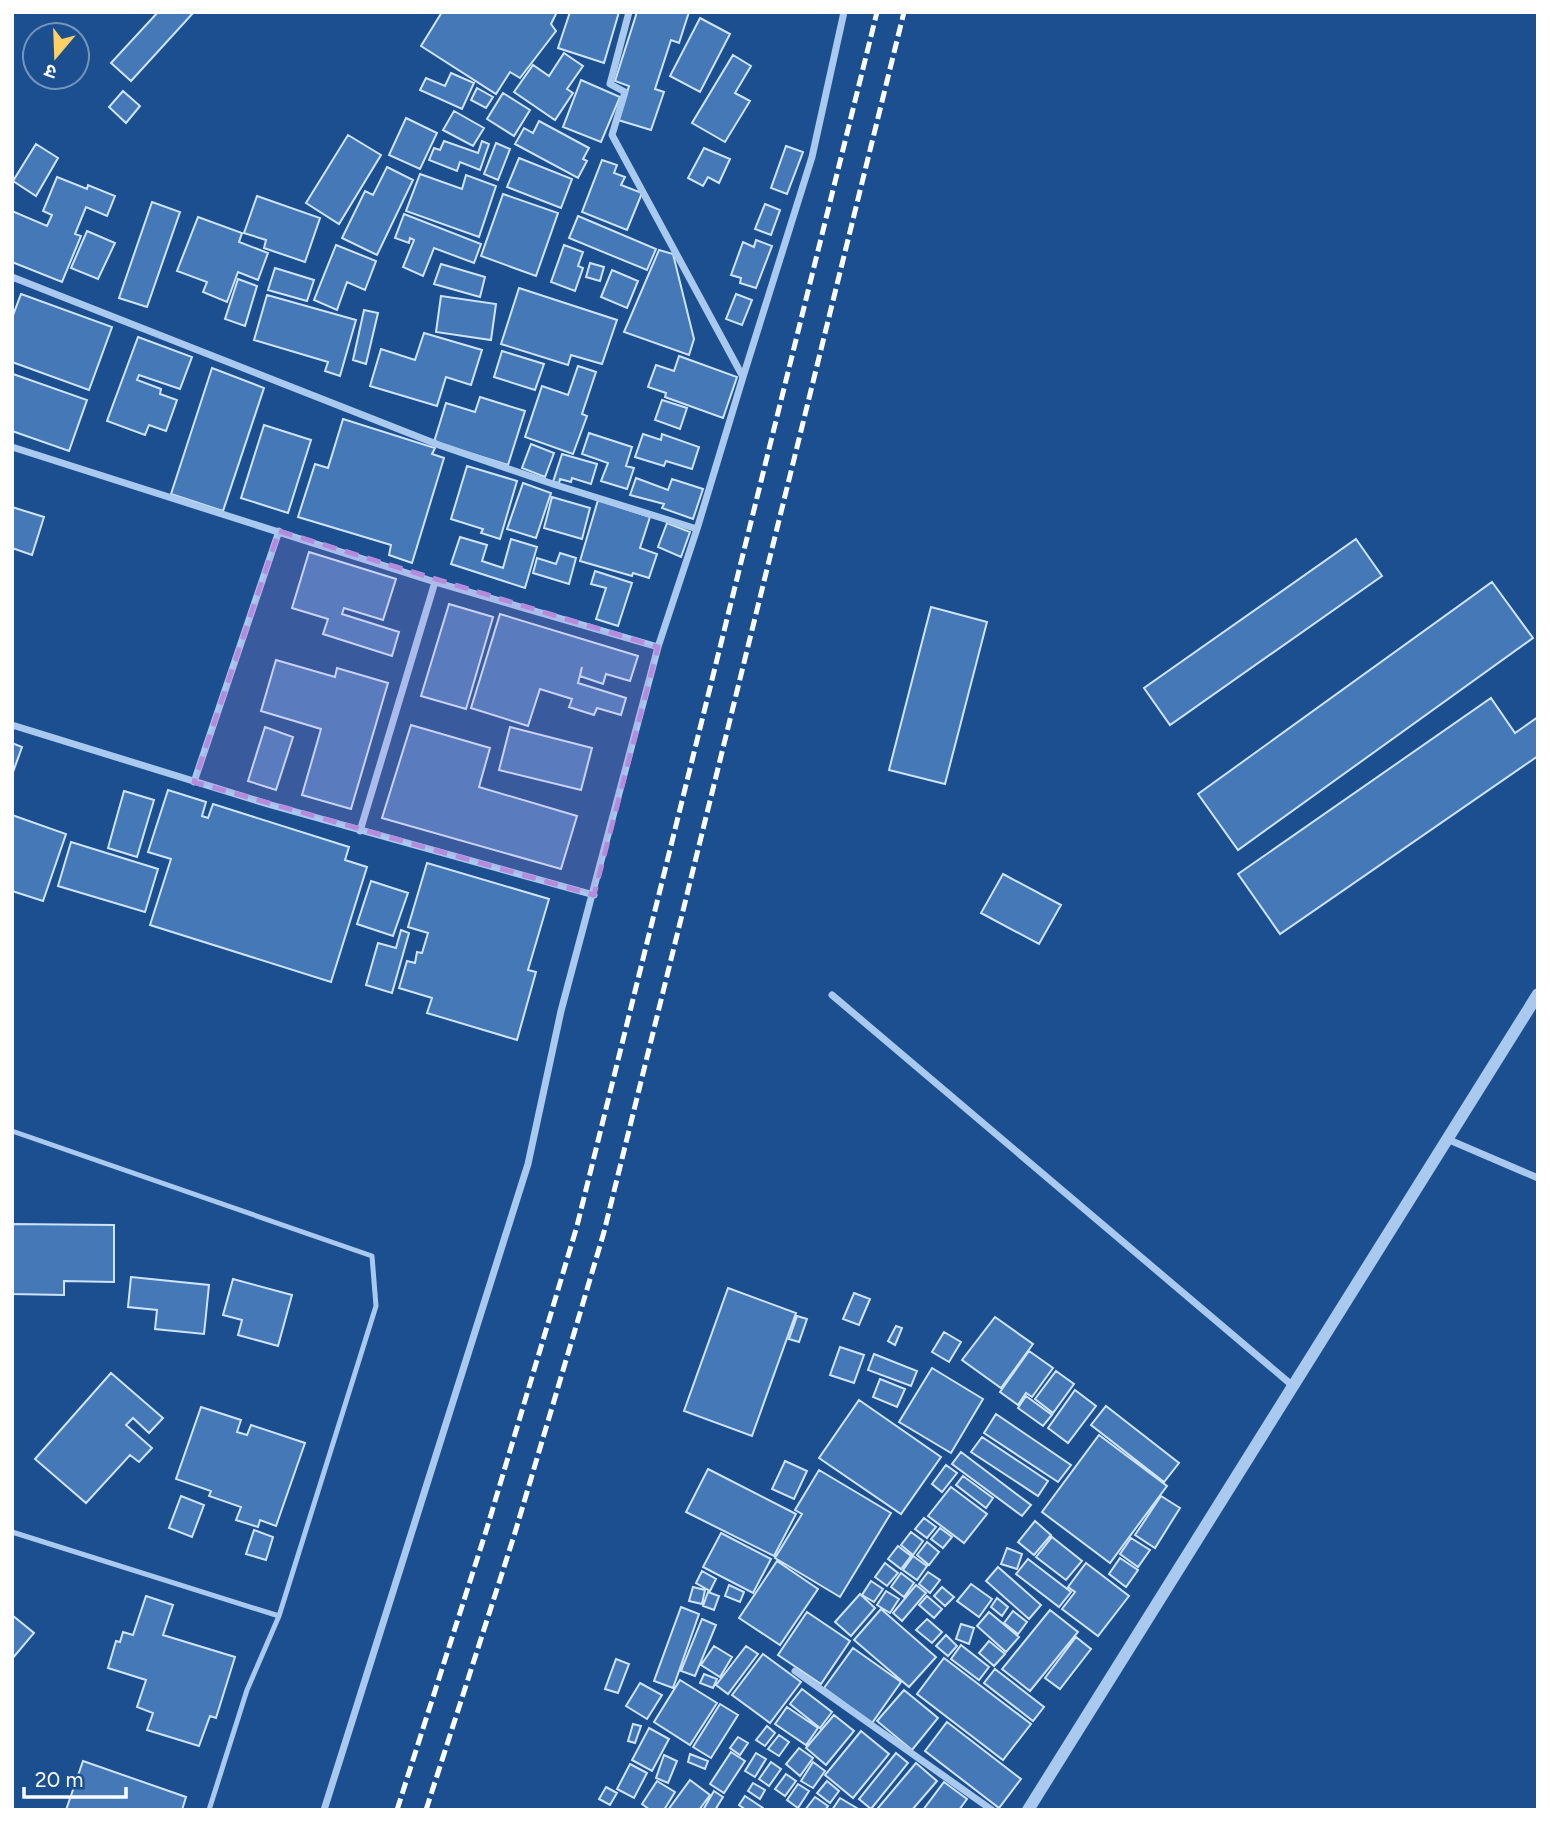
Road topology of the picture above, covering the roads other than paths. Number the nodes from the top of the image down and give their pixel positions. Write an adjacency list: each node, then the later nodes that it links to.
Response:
1 (629, 12): 4 (street)
2 (844, 12): 4 (street)
3 (12, 277): 6 (street)
4 (743, 377): 6 (street)
5 (12, 447): 7 (street)
6 (698, 529): 9 (street)
7 (279, 531): 8 (street); 11 (street)
8 (435, 582): 9 (street); 12 (street)
9 (658, 647): 13 (street)
10 (12, 725): 11 (street)
11 (194, 782): 12 (street)
12 (360, 831): 13 (street)
13 (594, 895): 24 (street)
14 (1538, 994): 17 (street)
15 (832, 995): 19 (street)
16 (12, 1131): 21 (lane)
17 (1447, 1139): 18 (street); 19 (street)
18 (1538, 1178)
19 (1293, 1386): 26 (street)
20 (12, 1532): 21 (lane)
21 (279, 1616): 23 (lane)
22 (795, 1671): 25 (street)
23 (209, 1810)
24 (324, 1810)
25 (992, 1810)
26 (1028, 1810)

